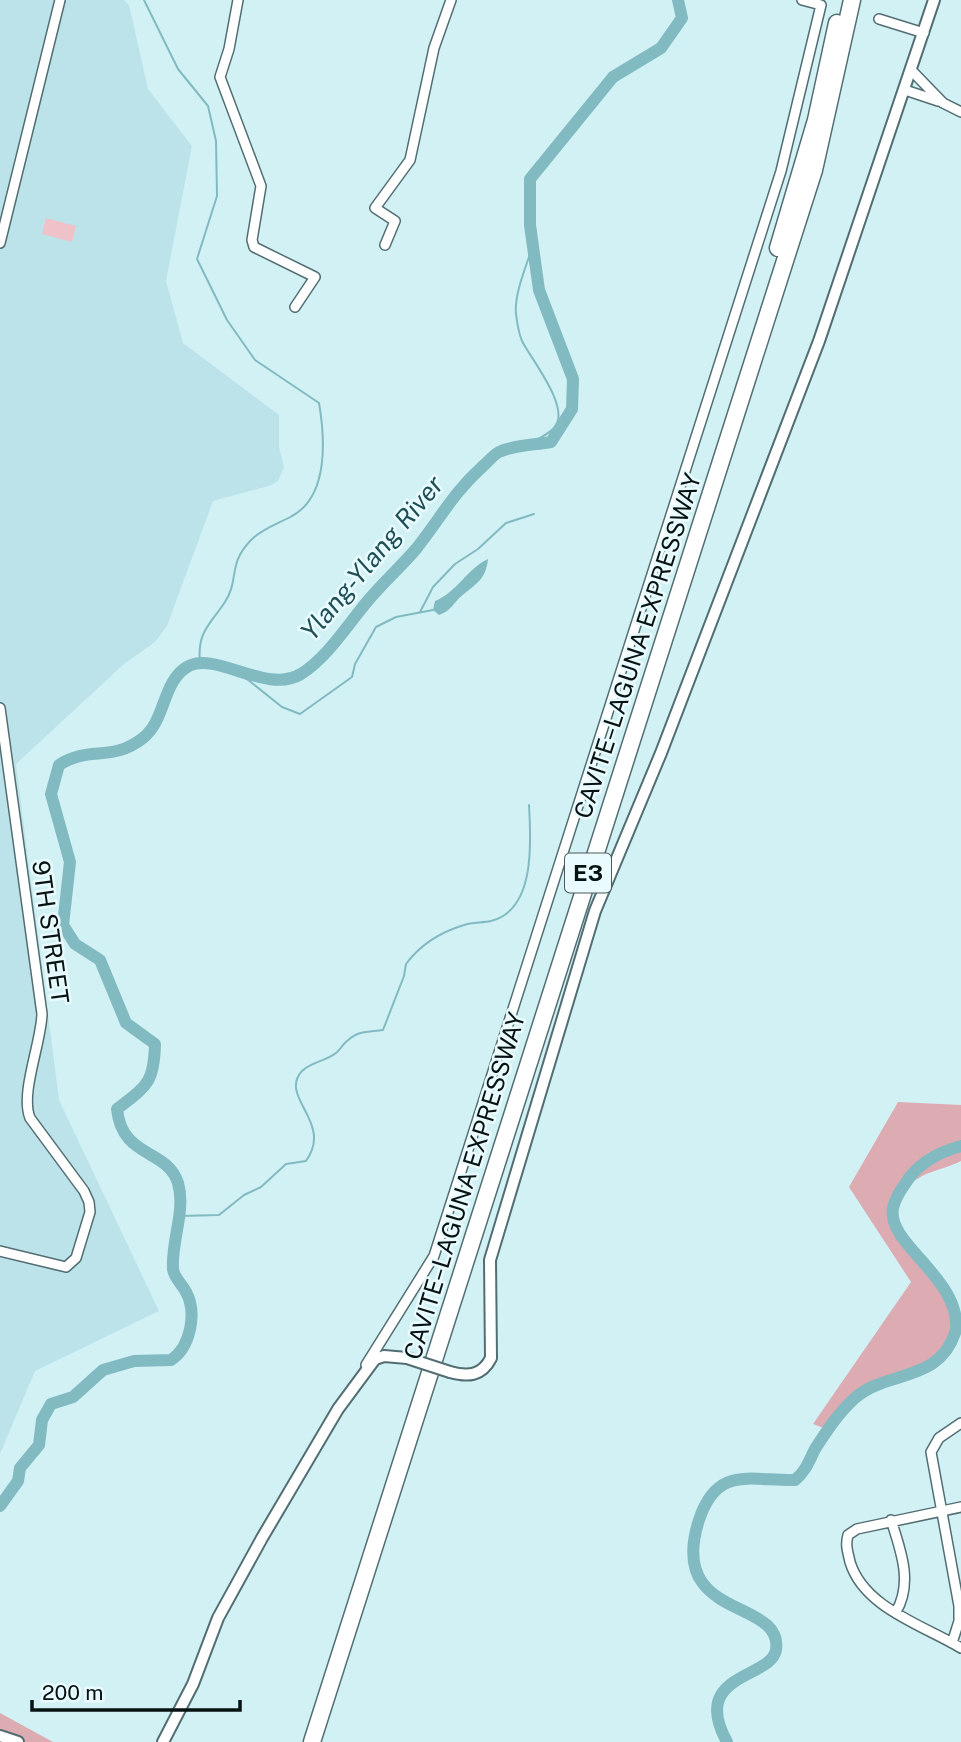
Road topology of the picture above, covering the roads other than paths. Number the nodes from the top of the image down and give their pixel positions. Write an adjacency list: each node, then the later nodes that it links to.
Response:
1 (60, 0): 14 (street)
2 (238, 0): 16 (street)
3 (451, 0): 15 (street)
4 (802, 0): 19 (street)
5 (841, 0): 29 (highway, CAVITE–LAGUNA EXPRESSWAY / E3)
6 (852, 0): 30 (highway, CAVITE–LAGUNA EXPRESSWAY / E3)
7 (934, 0): 9 (street)
8 (879, 19): 9 (street)
9 (924, 33): 10 (street)
10 (912, 71): 11 (street); 12 (street)
11 (905, 90): 12 (street); 19 (street, bridge)
12 (943, 103): 13 (street)
13 (961, 112)
14 (0, 243)
15 (385, 245)
16 (295, 307)
17 (0, 708): 18 (street, 9TH STREET)
18 (0, 1251)
19 (352, 1388): 28 (street)
20 (961, 1423): 22 (street)
21 (961, 1507): 22 (street)
22 (939, 1510): 23 (street); 25 (street)
23 (891, 1520): 24 (street); 24 (street)
24 (896, 1612): 25 (street)
25 (957, 1646)
26 (0, 1736): 27 (street)
27 (18, 1742)
28 (163, 1742)
29 (301, 1742)
30 (312, 1742)

